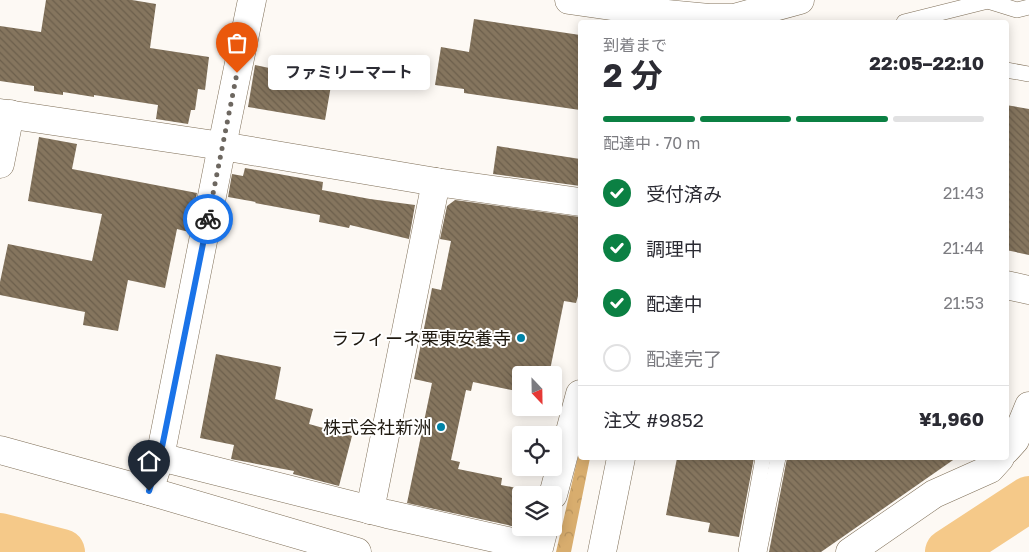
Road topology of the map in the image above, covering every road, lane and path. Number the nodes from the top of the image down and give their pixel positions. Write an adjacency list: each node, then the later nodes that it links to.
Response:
1 (252, 0): 11 (street)
2 (569, 0): 6 (street)
3 (800, 0): 6 (street)
4 (988, 1): 5 (lane); 7 (lane)
5 (1029, 7)
6 (710, 13)
7 (912, 20)
8 (1009, 71): 9 (lane)
9 (1029, 74)
10 (5, 114): 11 (street); 12 (street)
11 (222, 146): 13 (street); 21 (street)
12 (0, 164)
13 (436, 182): 14 (street); 28 (street)
14 (578, 202)
15 (1009, 286): 16 (street)
16 (1029, 290)
17 (578, 401): 26 (street)
18 (1029, 406): 19 (street)
19 (1009, 445)
20 (0, 450): 27 (street)
21 (160, 457): 27 (street); 28 (street)
22 (621, 460): 31 (street)
23 (763, 460): 32 (lane)
24 (778, 460): 33 (lane)
25 (992, 460): 34 (street)
26 (555, 486)
27 (149, 491): 30 (street)
28 (370, 510): 29 (street)
29 (542, 536)
30 (357, 552)
31 (602, 552)
32 (746, 552)
33 (759, 552)
34 (850, 552)

